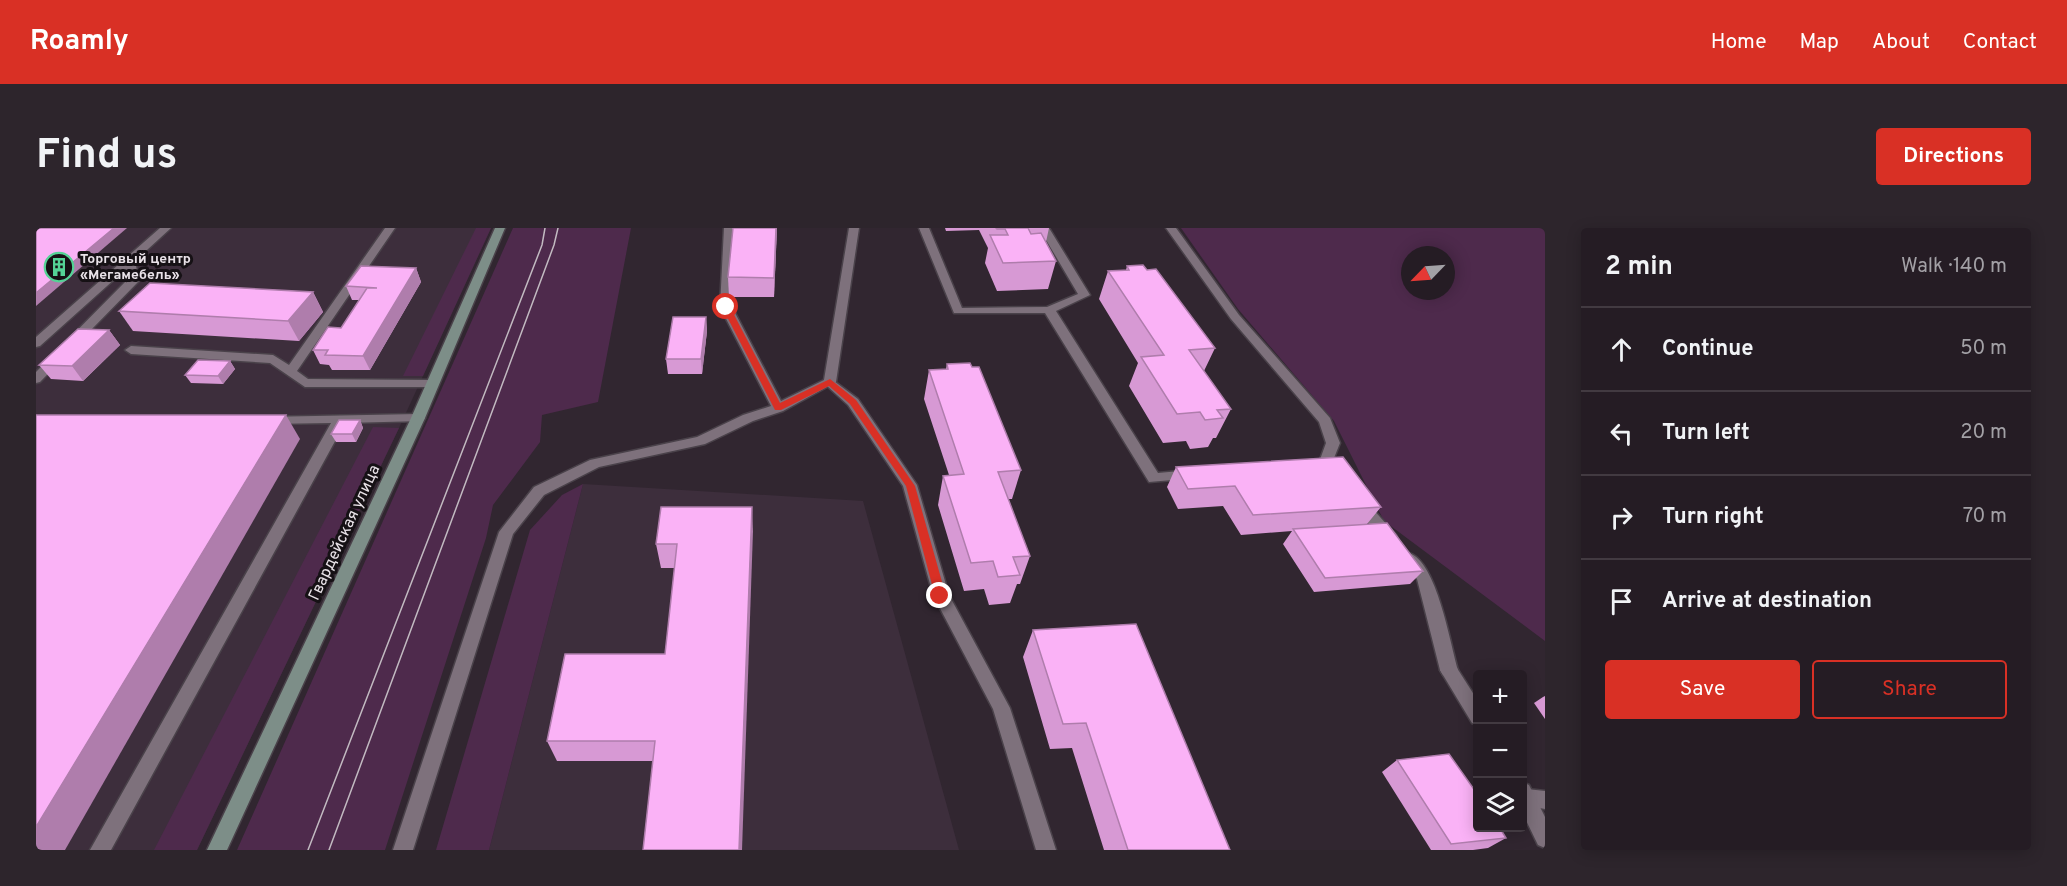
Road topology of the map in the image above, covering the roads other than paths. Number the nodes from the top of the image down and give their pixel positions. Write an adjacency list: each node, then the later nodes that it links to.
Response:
1 (165, 228): 9 (street)
2 (390, 228): 13 (street)
3 (500, 228): 16 (street, Гвардейская улица)
4 (729, 228): 17 (street)
5 (854, 228): 15 (street)
6 (924, 228): 10 (street)
7 (1044, 228): 10 (street)
8 (1171, 228): 21 (street)
9 (130, 260): 11 (street); 14 (street)
10 (1049, 310): 22 (street)
11 (36, 343)
12 (131, 350): 13 (street)
13 (291, 372): 16 (street)
14 (36, 379)
15 (830, 382): 17 (street); 30 (street)
16 (432, 384): 18 (street, Гвардейская улица)
17 (778, 408): 29 (street)
18 (418, 418): 20 (street); 28 (street, Гвардейская улица)
19 (258, 420): 20 (street)
20 (340, 420): 27 (street)
21 (1324, 468)
22 (1200, 474)
23 (1348, 490): 24 (street)
24 (1473, 709)
25 (1531, 796): 26 (street)
26 (1545, 838)
27 (100, 850)
28 (217, 850)
29 (403, 850)
30 (1046, 850)

